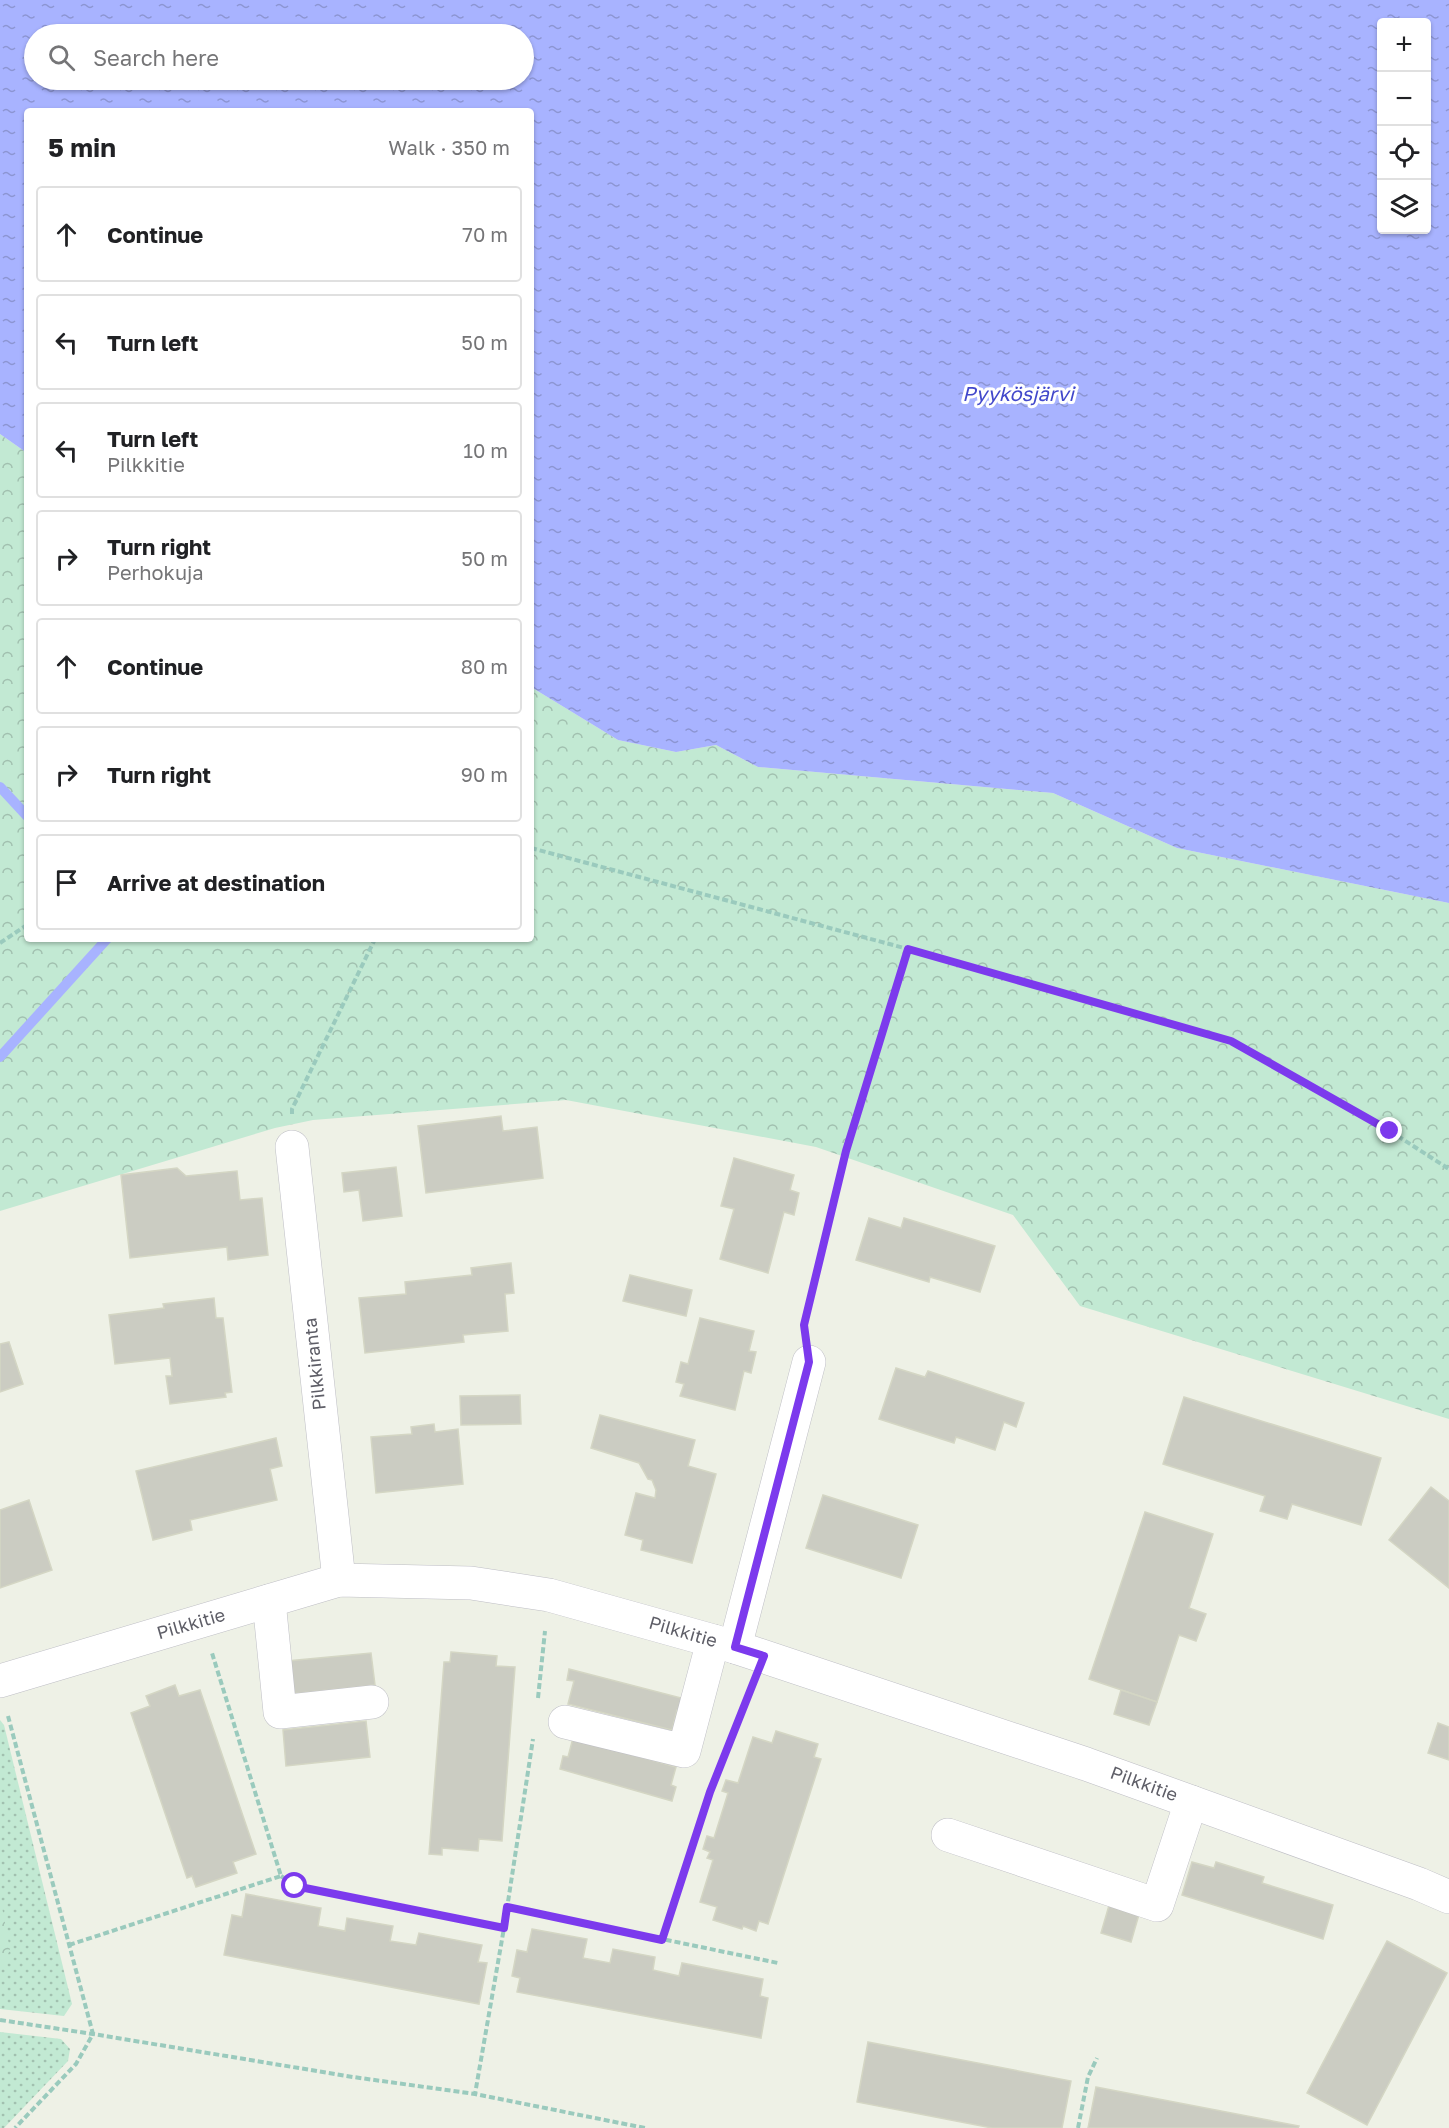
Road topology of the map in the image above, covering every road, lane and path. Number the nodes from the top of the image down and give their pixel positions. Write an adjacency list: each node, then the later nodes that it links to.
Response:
1 (534, 849): 5 (path)
2 (24, 927): 4 (path)
3 (374, 942): 6 (path)
4 (0, 943)
5 (908, 949): 7 (path); 8 (path)
6 (292, 1147): 9 (street, Pilkkiranta)
7 (1449, 1169)
8 (809, 1362): 13 (street)
9 (339, 1580): 10 (street, Pilkkitie); 11 (street, Pilkkitie)
10 (549, 1595): 13 (street, Pilkkitie); 16 (path)
11 (268, 1601): 12 (street, Pilkkitie); 15 (street)
12 (202, 1621): 14 (street, Pilkkitie); 20 (path)
13 (737, 1648): 16 (street); 18 (street, Pilkkitie); 24 (path)
14 (3, 1694): 25 (path)
15 (372, 1702)
16 (551, 1715)
17 (534, 1732): 22 (path)
18 (1191, 1802): 19 (street); 21 (street, Pilkkitie)
19 (948, 1835)
20 (281, 1876): 23 (path); 25 (path)
21 (1449, 1897)
22 (507, 1907): 23 (path); 24 (path)
23 (504, 1928): 30 (path)
24 (662, 1940): 26 (path)
25 (69, 1945): 28 (path)
26 (778, 1963)
27 (0, 2020): 28 (path)
28 (93, 2034): 30 (path); 31 (path)
29 (1097, 2058): 33 (path)
30 (475, 2094): 32 (path)
31 (15, 2128)
32 (645, 2128)
33 (1078, 2128)

